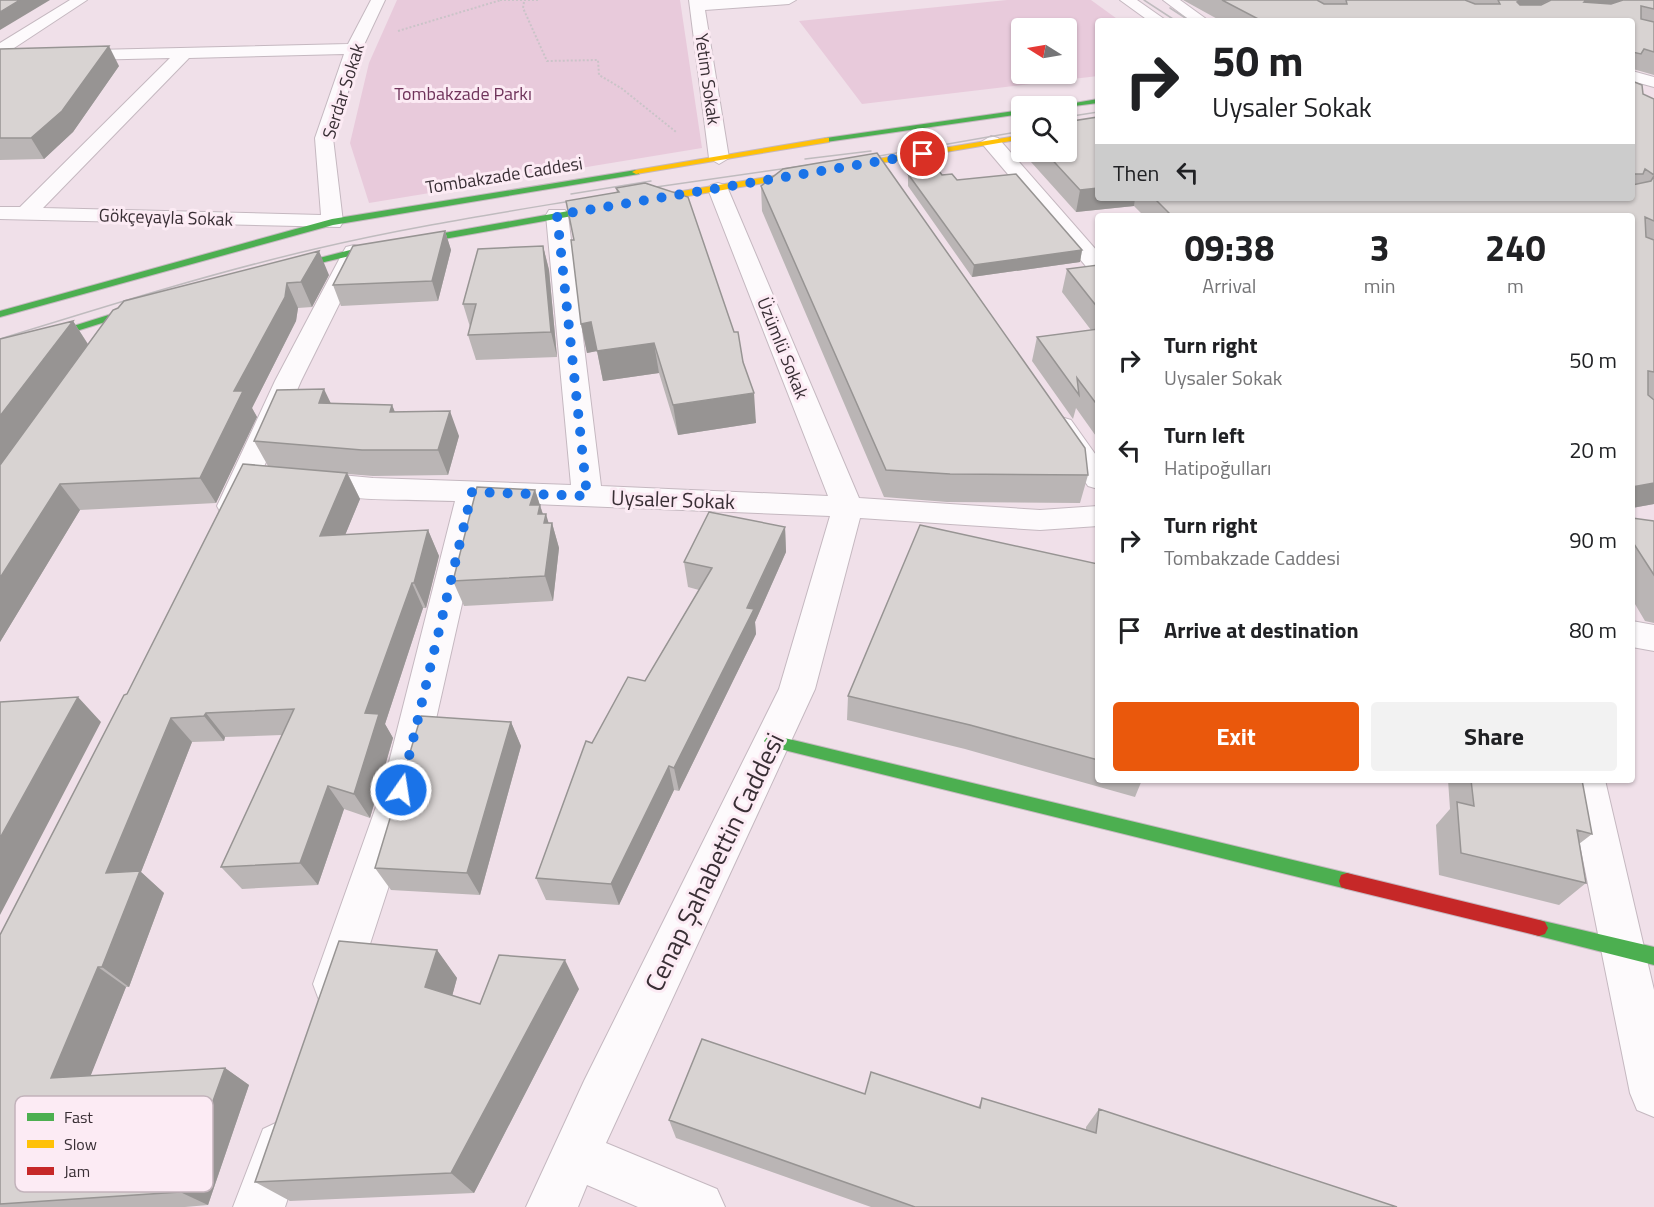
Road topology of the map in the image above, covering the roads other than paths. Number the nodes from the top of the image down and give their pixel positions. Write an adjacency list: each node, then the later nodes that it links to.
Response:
1 (80, 0): 10 (street)
2 (378, 0): 9 (street, Serdar Sokak)
3 (789, 0): 6 (street)
4 (1127, 0): 7 (street)
5 (1170, 0): 8 (street)
6 (697, 3): 20 (street, Yetim Sokak)
7 (1154, 18)
8 (1197, 18)
9 (356, 45): 11 (street); 25 (street, Serdar Sokak)
10 (0, 50)
11 (184, 53): 12 (street); 23 (street)
12 (0, 57)
13 (1635, 77): 14 (street)
14 (1654, 82)
15 (1095, 101): 16 (main road)
16 (1077, 104)
17 (1011, 114): 20 (main road, Tombakzade Caddesi)
18 (1011, 139): 19 (main road)
19 (991, 142): 21 (main road); 27 (street)
20 (718, 151): 25 (main road, Tombakzade Caddesi)
21 (718, 189): 24 (main road); 39 (street, Üzümlü Sokak)
22 (0, 213): 23 (street, Gökçeyayla Sokak)
23 (25, 213): 25 (street, Gökçeyayla Sokak)
24 (557, 215): 26 (main road); 38 (street)
25 (332, 222): 31 (main road, Tombakzade Caddesi)
26 (354, 252): 28 (main road); 36 (street)
27 (1095, 263)
28 (266, 272)
29 (164, 301): 30 (main road)
30 (130, 310): 32 (street); 33 (main road)
31 (0, 314)
32 (102, 349)
33 (0, 352)
34 (1045, 402): 35 (street)
35 (1095, 475)
36 (266, 479): 37 (street, Uysaler Sokak); 43 (street)
37 (472, 492): 38 (street, Uysaler Sokak); 49 (street)
38 (587, 496): 39 (street, Uysaler Sokak)
39 (848, 507): 41 (street, Uysaler Sokak); 46 (street, Cenap Şahabettin Caddesi)
40 (1095, 516): 41 (street, Uysaler Sokak)
41 (1040, 520): 42 (street)
42 (1095, 531)
43 (216, 537)
44 (1635, 635): 45 (street)
45 (1654, 638)
46 (772, 741): 48 (main road); 52 (street, Cenap Şahabettin Caddesi)
47 (1587, 783): 48 (street)
48 (1638, 952): 50 (street)
49 (324, 1016)
50 (1654, 1093)
51 (290, 1117): 53 (street)
52 (575, 1155): 54 (street, Cenap Şahabettin Caddesi); 55 (street)
53 (259, 1207)
54 (552, 1207)
55 (699, 1207)

